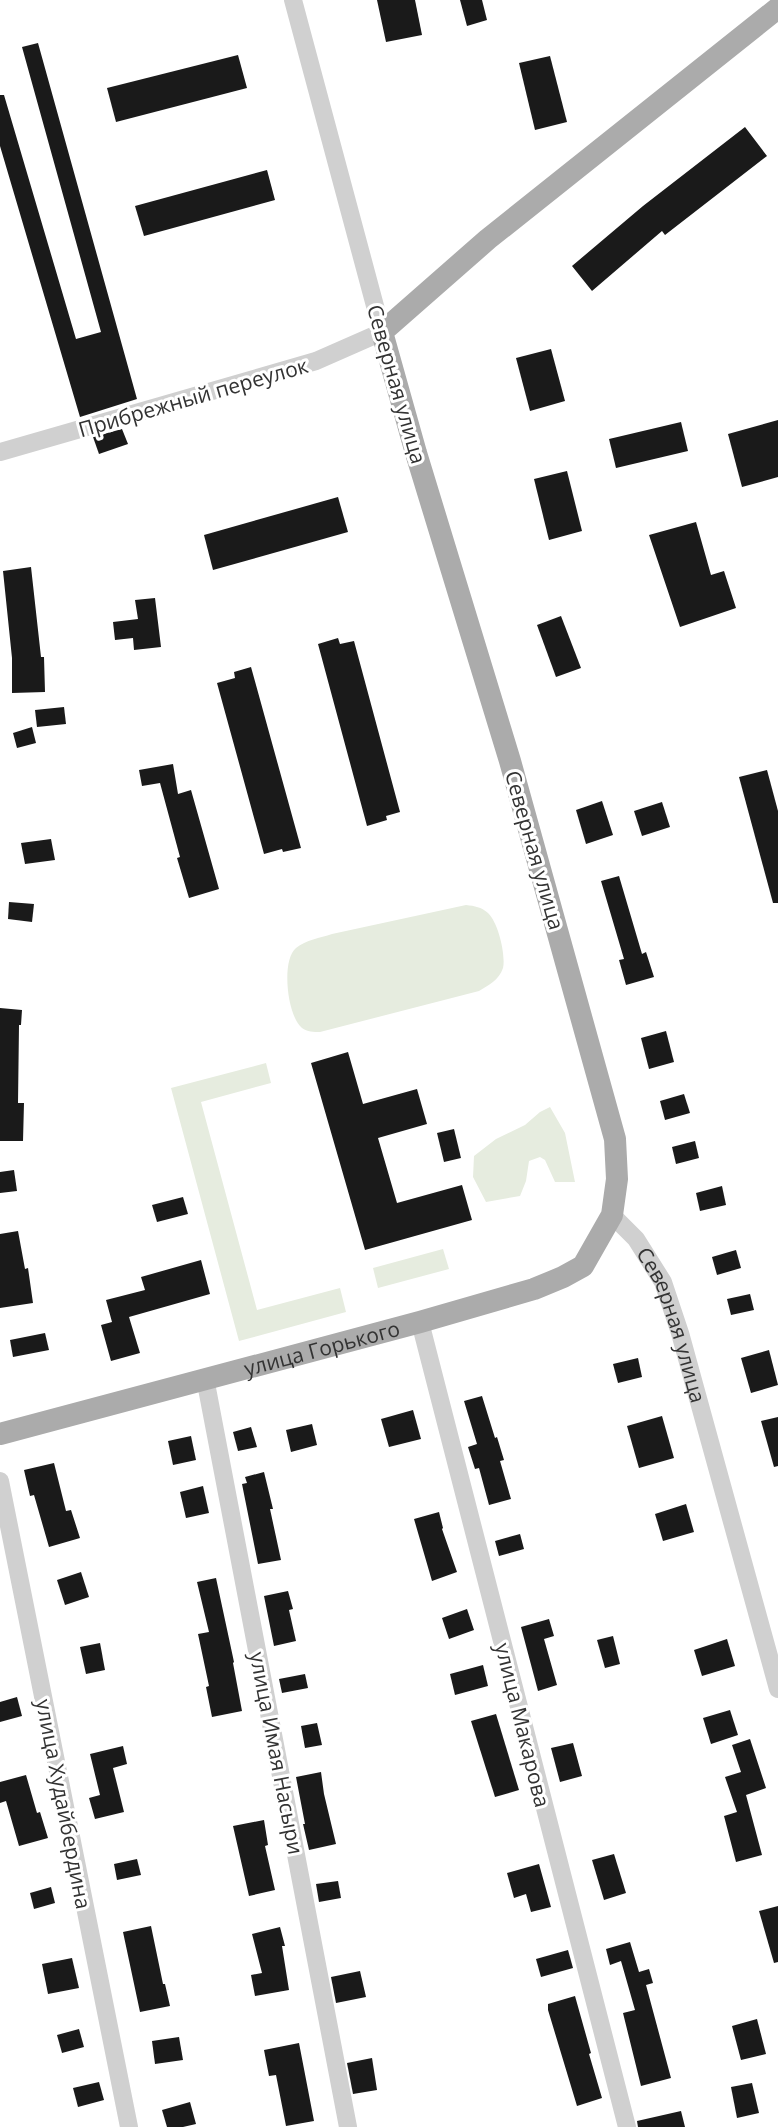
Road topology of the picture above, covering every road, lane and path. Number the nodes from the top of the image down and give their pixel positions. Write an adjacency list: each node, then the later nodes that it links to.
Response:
1 (293, 0): 3 (street, Северная улица)
2 (778, 8): 3 (main road)
3 (382, 332): 4 (street, Прибрежный переулок); 5 (main road, Северная улица)
4 (0, 452)
5 (612, 1215): 6 (main road, улица Горького); 10 (street, Северная улица)
6 (420, 1322): 7 (main road, улица Горького); 13 (street, улица Макарова)
7 (205, 1378): 8 (main road, улица Горького); 12 (street, улица Имая Насыри)
8 (0, 1434)
9 (0, 1481): 11 (street, улица Худайбердина)
10 (778, 1689)
11 (129, 2127)
12 (348, 2127)
13 (627, 2127)

